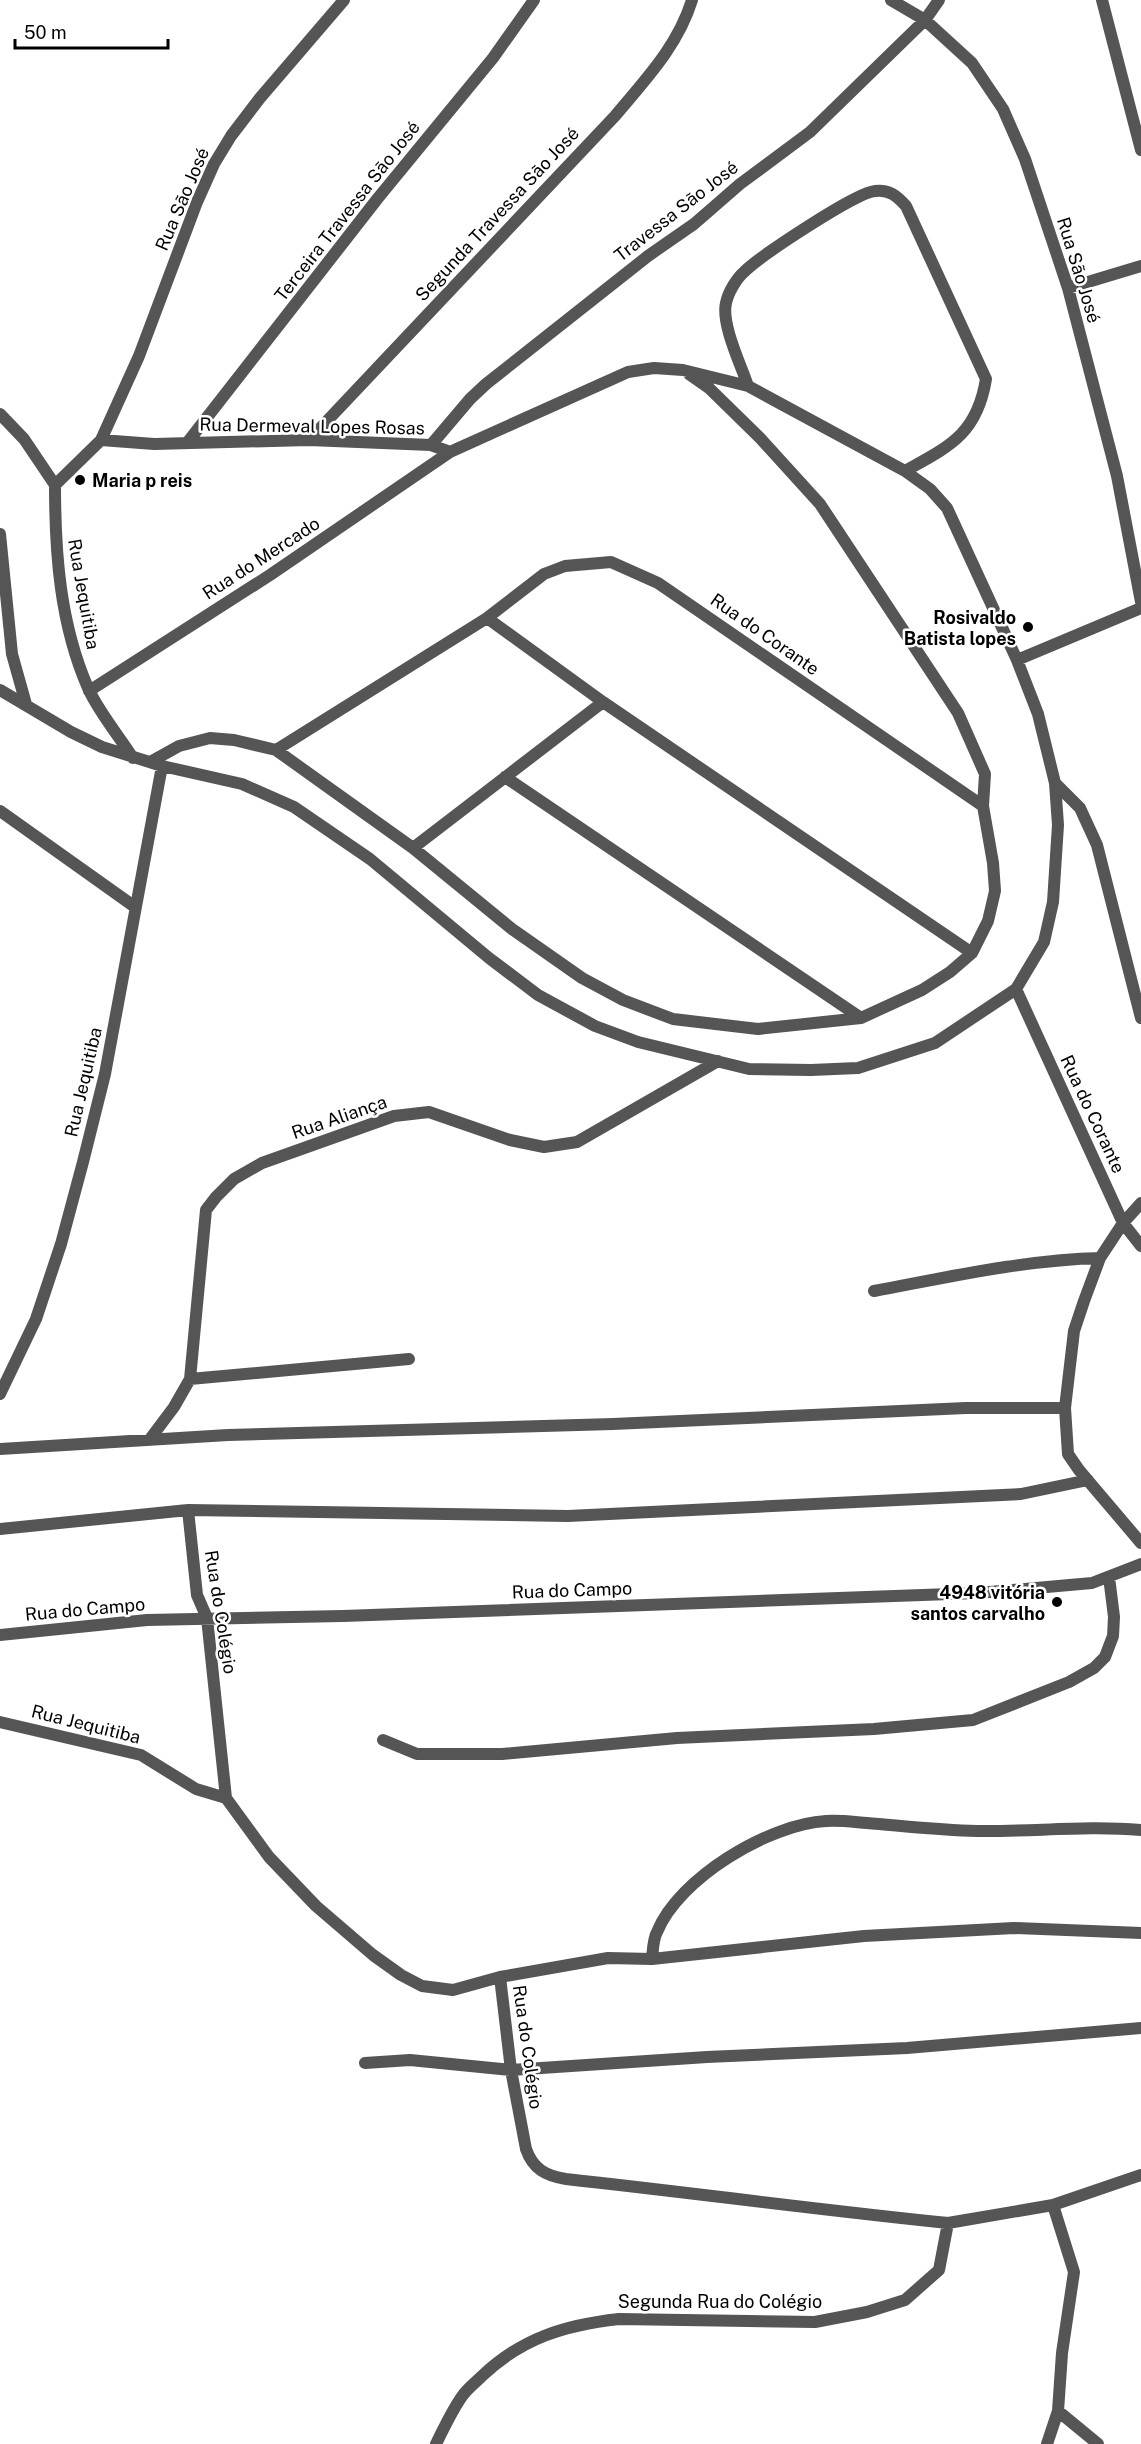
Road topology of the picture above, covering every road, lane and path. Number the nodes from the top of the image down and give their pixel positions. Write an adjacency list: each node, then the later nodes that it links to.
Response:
1 (344, 0): 14 (street, Rua São José)
2 (534, 0): 16 (street, Terceira Travessa São José)
3 (692, 0): 15 (street, Segunda Travessa São José)
4 (891, 0): 7 (street, Rua São José)
5 (939, 0): 7 (street, Travessa São José)
6 (1102, 0): 8 (street)
7 (925, 20): 10 (street, Rua São José); 17 (street, Travessa São José)
8 (1141, 150)
9 (1141, 266): 10 (street)
10 (1068, 288): 22 (street, Rua São José)
11 (683, 370): 12 (street); 18 (street); 35 (street)
12 (748, 386): 19 (street); 19 (street)
13 (0, 414): 20 (street)
14 (101, 440): 16 (street, Rua Dermeval Lopes Rosas); 20 (street)
15 (309, 440): 16 (street, Rua Dermeval Lopes Rosas); 17 (street, Rua Dermeval Lopes Rosas)
16 (187, 443)
17 (430, 445): 18 (street, Rua Dermeval Lopes Rosas)
18 (450, 452): 27 (street, Rua do Mercado)
19 (905, 471): 25 (street)
20 (55, 485): 27 (street, Rua Jequitiba)
21 (1, 537): 29 (street)
22 (1141, 602)
23 (1141, 608): 25 (street)
24 (487, 618): 28 (street); 30 (street, Rua do Corante); 35 (street, Rua do Corante)
25 (1017, 660): 34 (street)
26 (0, 690): 29 (street)
27 (89, 691): 31 (street, Rua Jequitiba)
28 (603, 702): 33 (street); 39 (street)
29 (26, 704): 31 (street)
30 (276, 750): 32 (street); 37 (street)
31 (133, 758): 32 (street)
32 (157, 764): 38 (street, Rua Jequitiba); 43 (street)
33 (505, 777): 37 (street); 41 (street)
34 (1055, 783): 40 (street); 42 (street)
35 (983, 806): 39 (street)
36 (0, 811): 38 (street)
37 (413, 848): 41 (street)
38 (135, 907): 51 (street, Rua Jequitiba)
39 (972, 953): 41 (street)
40 (1016, 989): 43 (street); 45 (street, Rua do Corante)
41 (861, 1018)
42 (1141, 1018)
43 (718, 1061): 50 (street, Rua Aliança)
44 (1141, 1203): 45 (street)
45 (1123, 1223): 46 (street, Rua do Corante); 47 (street)
46 (1141, 1246)
47 (1100, 1258): 48 (street); 52 (street)
48 (874, 1291)
49 (409, 1359): 50 (street)
50 (190, 1378): 53 (street, Rua Aliança)
51 (0, 1394)
52 (1065, 1408): 53 (street); 55 (street)
53 (150, 1439): 54 (street)
54 (0, 1449)
55 (1088, 1480): 56 (street); 58 (street)
56 (188, 1510): 57 (street); 61 (street, Rua do Colégio)
57 (0, 1529)
58 (1141, 1543)
59 (1141, 1564): 60 (street, Rua do Campo)
60 (1109, 1577): 61 (street, Rua do Campo); 64 (street)
61 (207, 1618): 62 (street, Rua do Campo); 65 (street, Rua do Colégio)
62 (0, 1635)
63 (0, 1722): 65 (street, Rua Jequitiba)
64 (383, 1740)
65 (226, 1798): 69 (street, Rua do Colégio)
66 (1141, 1830): 68 (street)
67 (1141, 1933): 68 (street)
68 (652, 1959): 69 (street)
69 (500, 1977): 72 (street, Rua do Colégio)
70 (1141, 2028): 72 (street)
71 (365, 2063): 72 (street)
72 (511, 2070): 75 (street, Rua do Colégio)
73 (1141, 2175): 74 (street)
74 (1053, 2205): 75 (street); 76 (street)
75 (948, 2223): 77 (street, Segunda Rua do Colégio)
76 (1058, 2411): 78 (street); 79 (street)
77 (436, 2444)
78 (1047, 2444)
79 (1098, 2444)

